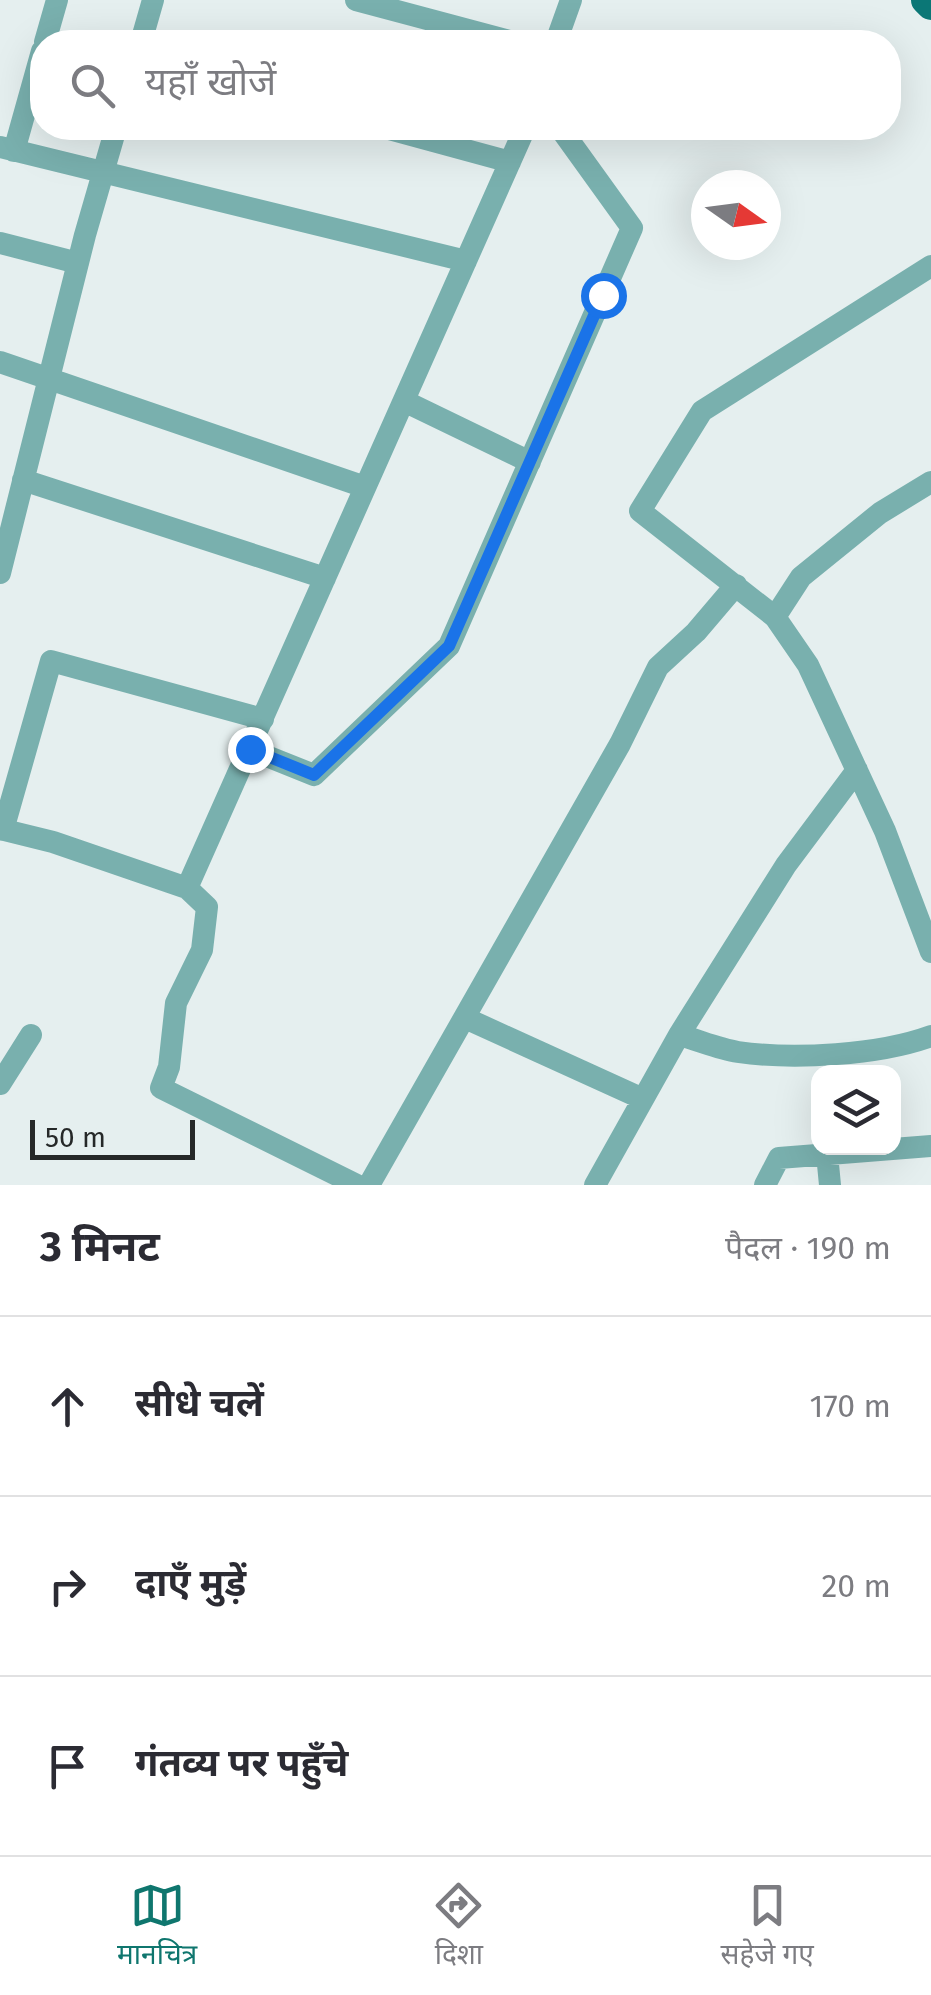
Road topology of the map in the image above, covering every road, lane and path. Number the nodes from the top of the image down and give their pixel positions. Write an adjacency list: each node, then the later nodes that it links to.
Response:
1 (57, 0): 5 (street)
2 (153, 0): 6 (street)
3 (356, 0): 7 (street)
4 (571, 0): 8 (street)
5 (48, 30)
6 (144, 30)
7 (468, 30)
8 (560, 30)
9 (30, 85): 14 (street)
10 (112, 140): 16 (street)
11 (429, 140): 15 (street)
12 (520, 140): 15 (street)
13 (569, 140): 24 (street)
14 (7, 149): 16 (street)
15 (510, 162): 18 (street)
16 (102, 172): 18 (street); 19 (street)
17 (0, 244): 19 (street)
18 (466, 261): 23 (street)
19 (78, 263): 22 (street)
20 (931, 266): 31 (street)
21 (0, 362): 22 (street)
22 (49, 378): 25 (street); 27 (street)
23 (404, 402): 24 (street); 27 (street)
24 (530, 462): 34 (street)
25 (23, 480): 28 (street); 30 (street)
26 (931, 482): 32 (street)
27 (366, 487): 30 (street)
28 (6, 524): 29 (street)
29 (0, 573)
30 (325, 578): 33 (street)
31 (736, 584): 32 (street); 39 (street)
32 (775, 616): 35 (street)
33 (263, 718): 34 (street); 36 (street)
34 (250, 749): 37 (street)
35 (857, 770): 38 (street); 40 (street)
36 (1, 829): 37 (street)
37 (188, 888): 49 (street)
38 (931, 952)
39 (465, 1018): 44 (street); 50 (street)
40 (679, 1034): 42 (street); 44 (street)
41 (31, 1035): 43 (street)
42 (931, 1036)
43 (0, 1084)
44 (643, 1099): 51 (street)
45 (931, 1146): 46 (street)
46 (901, 1148)
47 (815, 1155): 52 (street)
48 (827, 1155): 53 (street)
49 (357, 1185)
50 (369, 1185)
51 (595, 1185)
52 (766, 1185)
53 (830, 1185)

